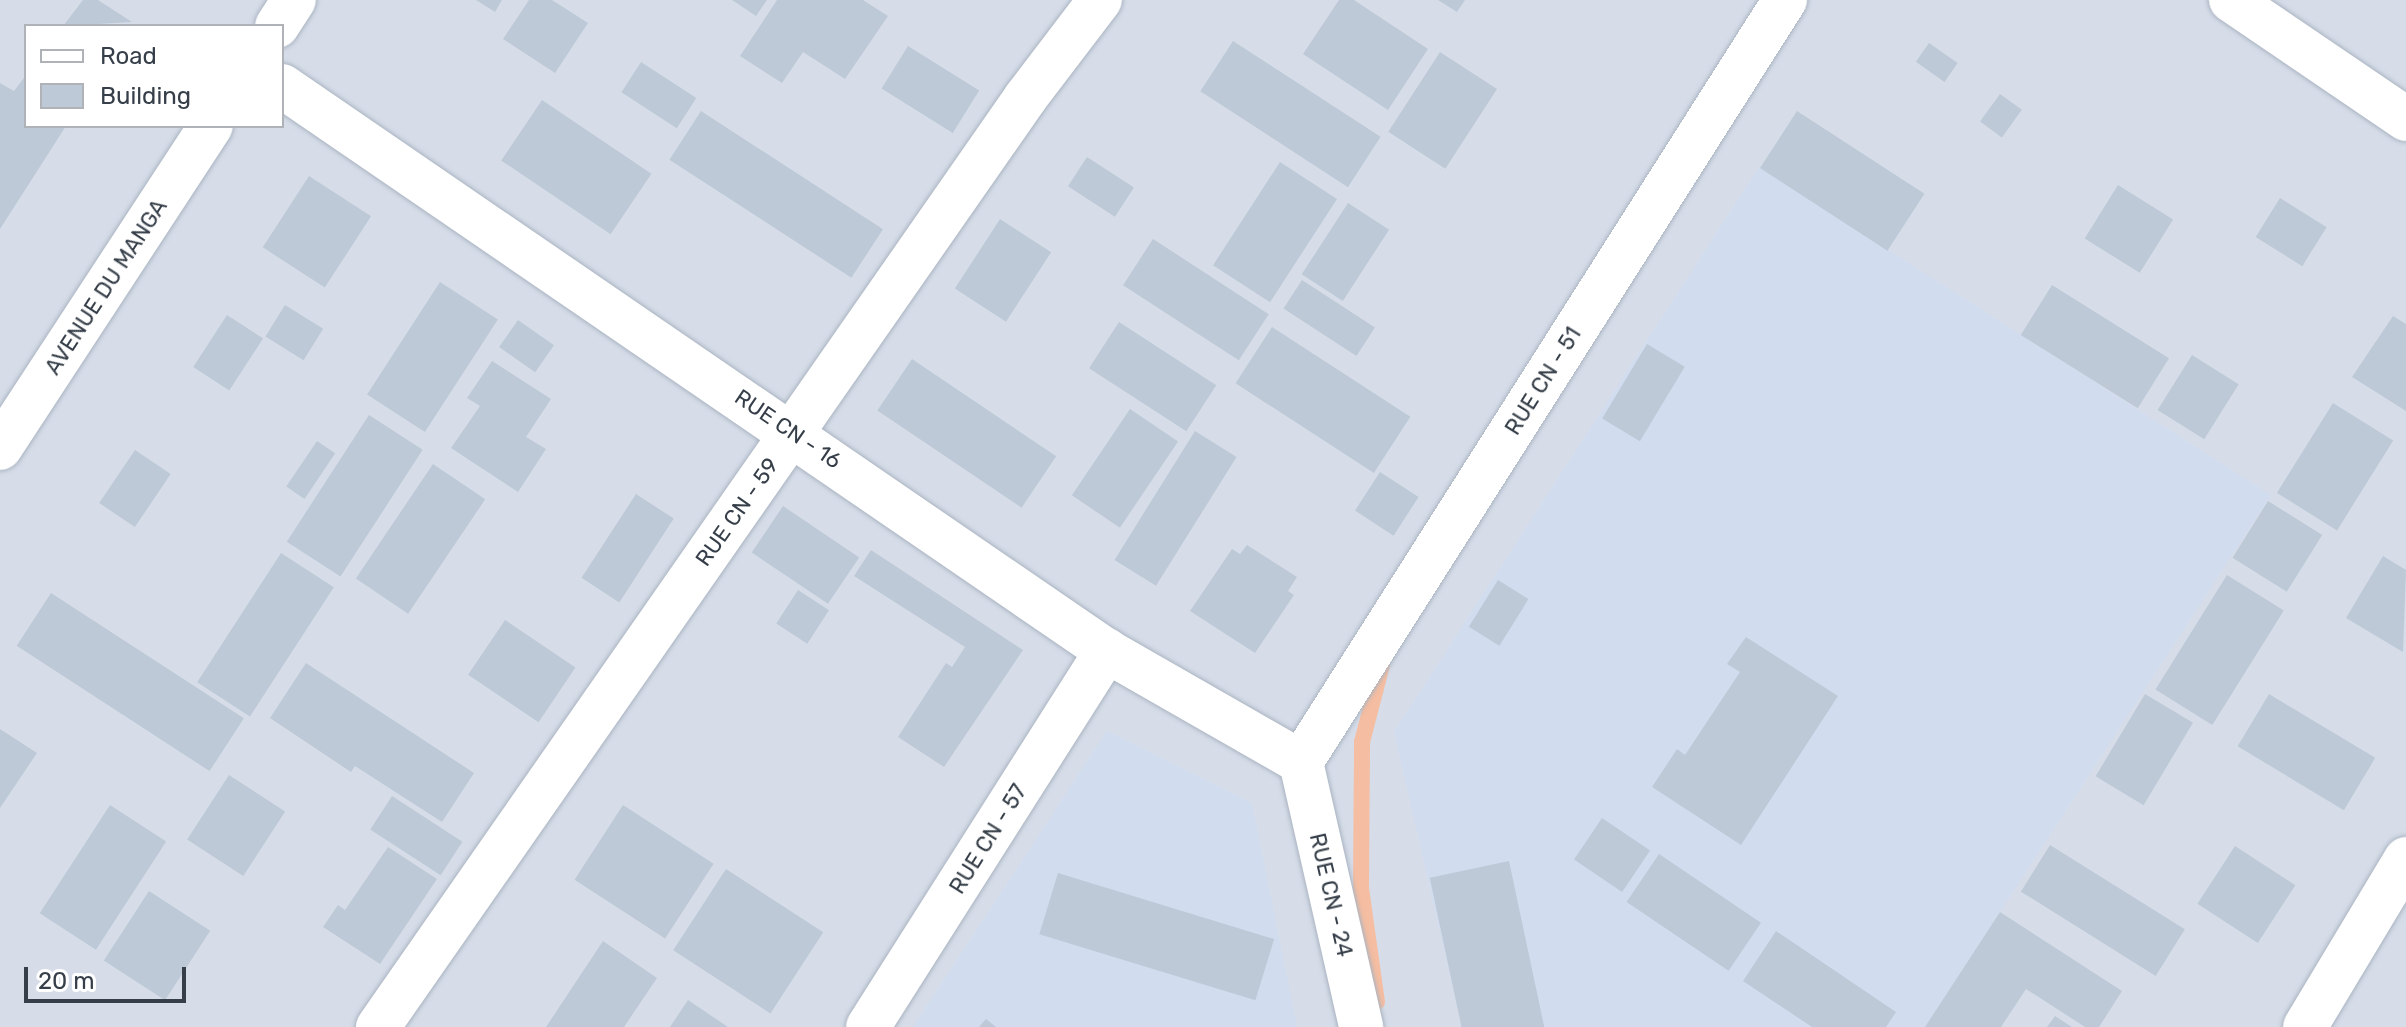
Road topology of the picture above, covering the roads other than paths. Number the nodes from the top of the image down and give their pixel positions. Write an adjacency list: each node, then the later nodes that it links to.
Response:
1 (294, 0): 5 (street)
2 (1100, 0): 9 (street, RUE CN - 59)
3 (1785, 0): 12 (street, RUE CN - 51)
4 (2231, 0): 7 (street)
5 (278, 24)
6 (284, 87): 9 (street, RUE CN - 16)
7 (2406, 119)
8 (210, 128): 10 (street, AVENUE DU MANGA)
9 (793, 432): 11 (street, RUE CN - 16); 14 (street, RUE CN - 59)
10 (0, 448)
11 (1107, 651): 12 (street, RUE CN - 16); 15 (street, RUE CN - 57)
12 (1301, 762): 16 (street, RUE CN - 24)
13 (2406, 859): 17 (street)
14 (378, 1027)
15 (868, 1027)
16 (1361, 1027)
17 (2305, 1027)

